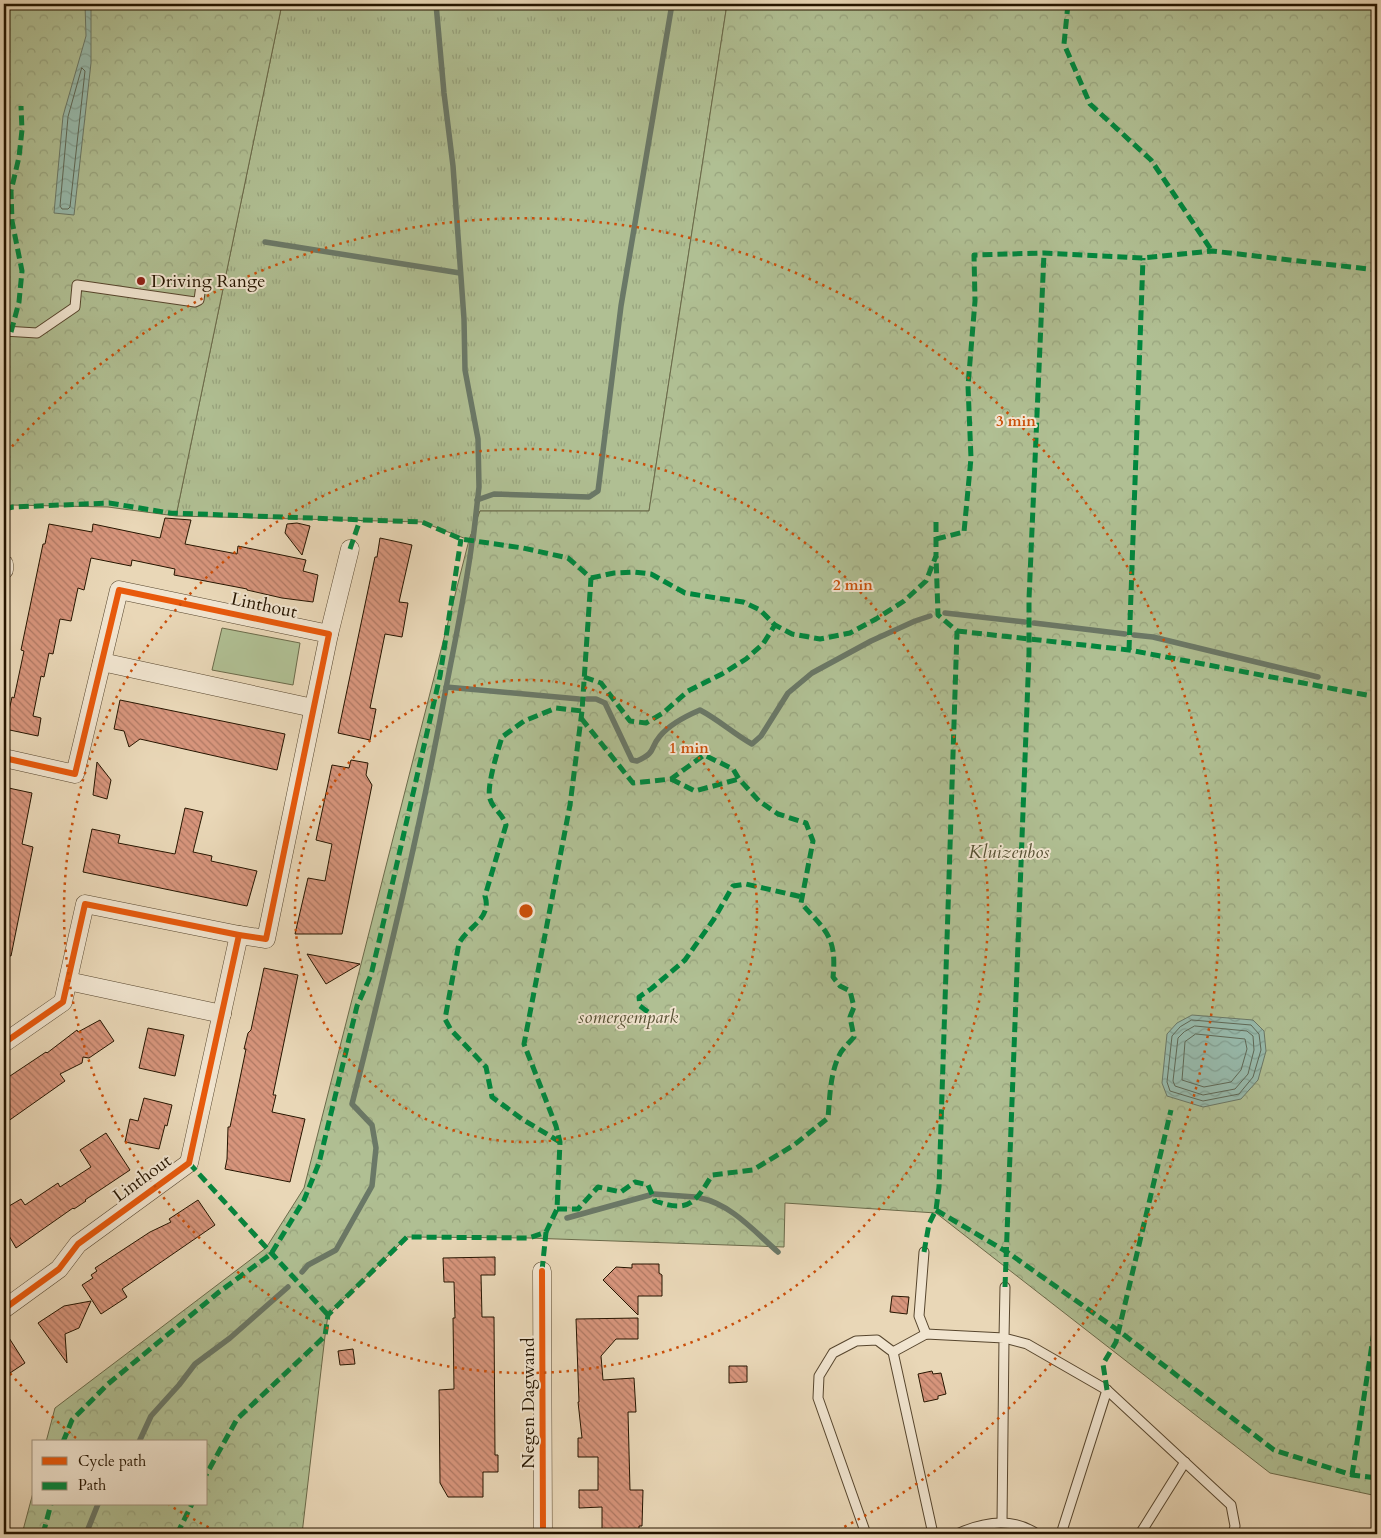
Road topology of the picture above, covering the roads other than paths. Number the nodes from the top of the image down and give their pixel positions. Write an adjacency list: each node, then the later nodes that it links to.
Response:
1 (201, 286): 2 (lane)
2 (4, 331)
3 (350, 549): 6 (street)
4 (4, 564): 5 (street)
5 (4, 570)
6 (329, 634): 7 (street, Linthout); 8 (street)
7 (102, 662): 8 (street); 9 (street, Linthout)
8 (312, 708): 10 (street)
9 (4, 758)
10 (239, 935): 11 (street); 12 (street, Linthout)
11 (68, 981): 12 (street); 13 (street)
12 (222, 1014): 17 (street, Linthout)
13 (4, 1043)
14 (924, 1252): 18 (lane)
15 (542, 1271): 24 (street, Negen Dagwand)
16 (1005, 1287): 19 (lane)
17 (4, 1309)
18 (926, 1334): 19 (lane); 20 (lane)
19 (1004, 1338): 21 (lane); 23 (lane)
20 (893, 1352): 25 (lane); 26 (lane)
21 (1107, 1390): 22 (lane); 29 (lane)
22 (1185, 1462): 30 (lane); 31 (lane)
23 (1002, 1522): 27 (lane); 28 (lane)
24 (543, 1534)
25 (866, 1534)
26 (933, 1534)
27 (957, 1534)
28 (1037, 1534)
29 (1061, 1534)
30 (1140, 1534)
31 (1233, 1534)

